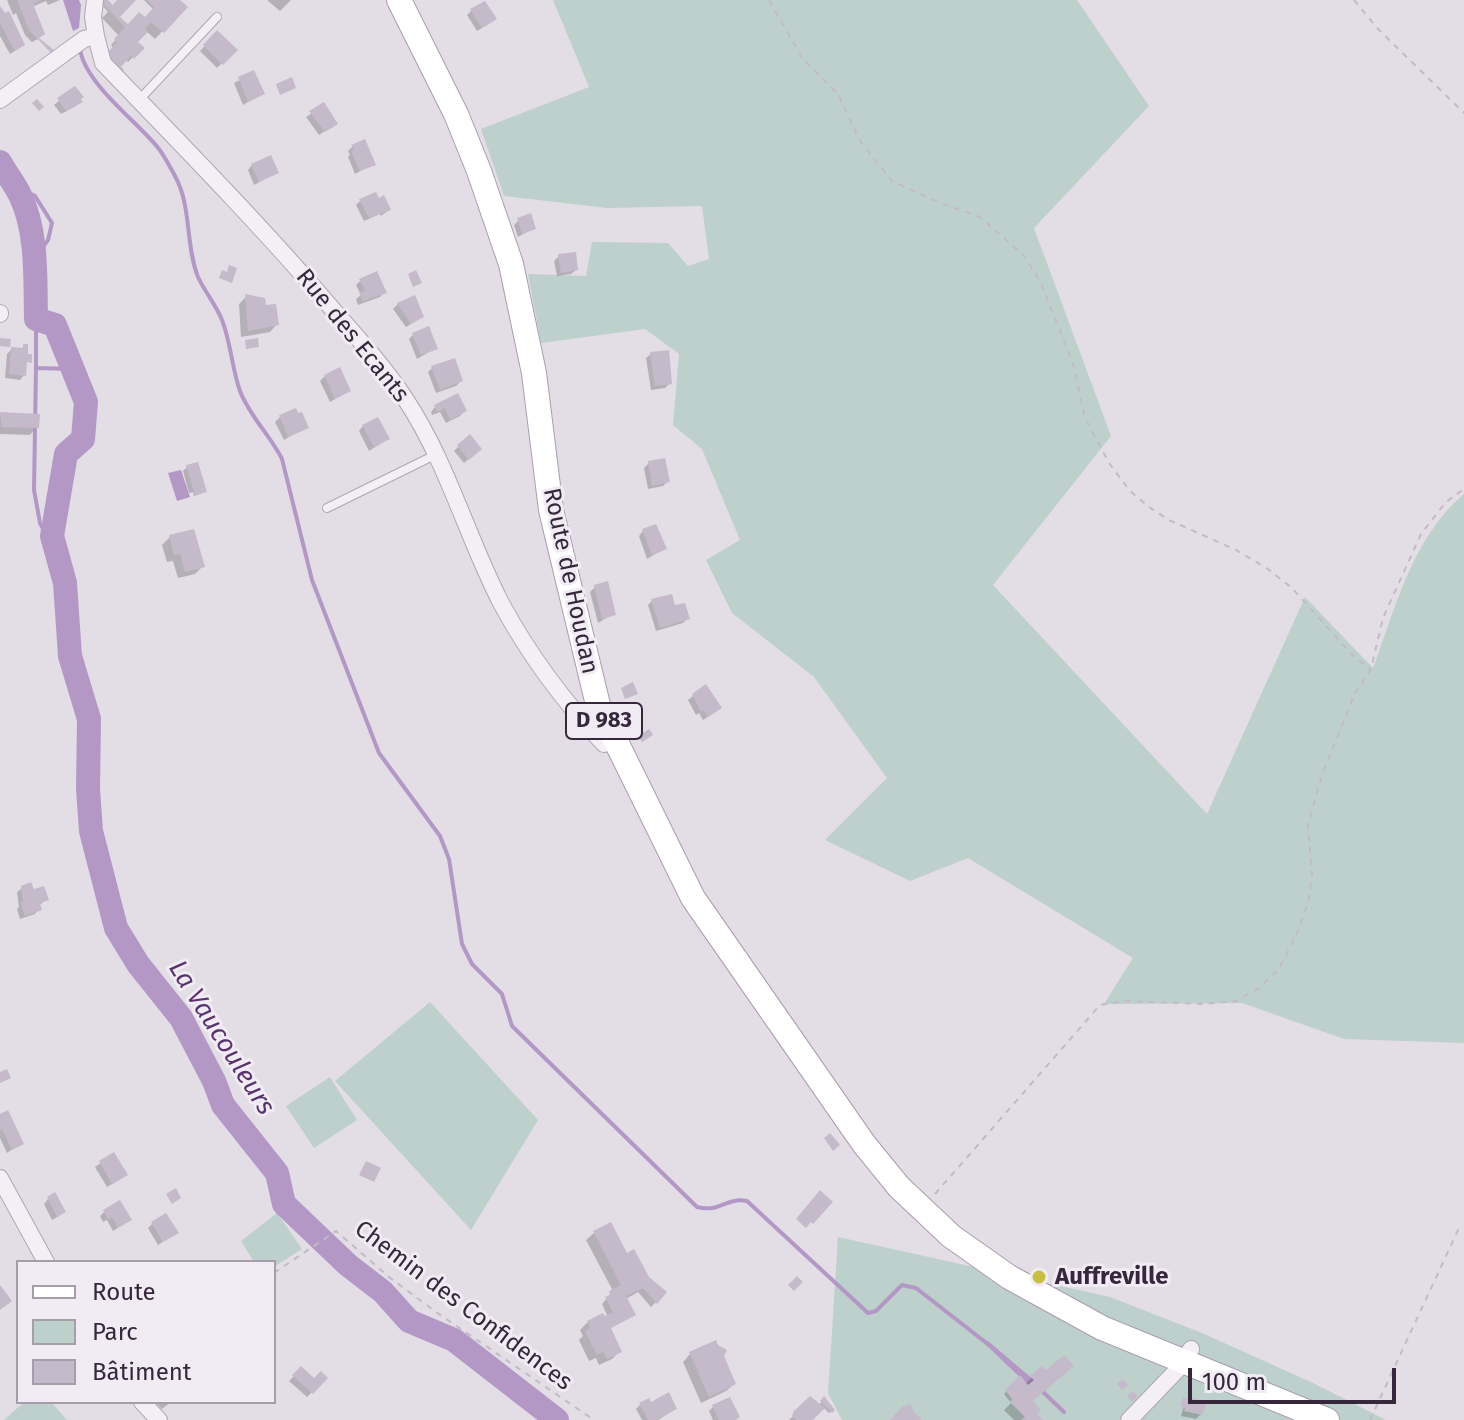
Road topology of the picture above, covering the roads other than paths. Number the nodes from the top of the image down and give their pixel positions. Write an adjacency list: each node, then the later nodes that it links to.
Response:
1 (95, 0): 4 (street)
2 (399, 0): 9 (main road, Route de Houdan / D 983)
3 (217, 17): 6 (lane)
4 (84, 41): 5 (street); 6 (street, Rue des Ecants)
5 (0, 100)
6 (139, 100): 7 (street, Rue des Ecants)
7 (435, 455): 8 (lane); 9 (street, Rue des Ecants)
8 (327, 508)
9 (613, 741): 12 (main road, Route de Houdan / D 983)
10 (0, 1178): 11 (street)
11 (45, 1260)
12 (1187, 1356): 15 (street); 16 (main road, Route de Houdan / D 983); 17 (main road, Route de Houdan / D 983)
13 (144, 1404): 14 (street)
14 (159, 1420)
15 (1129, 1420)
16 (1327, 1420)
17 (1348, 1420)

